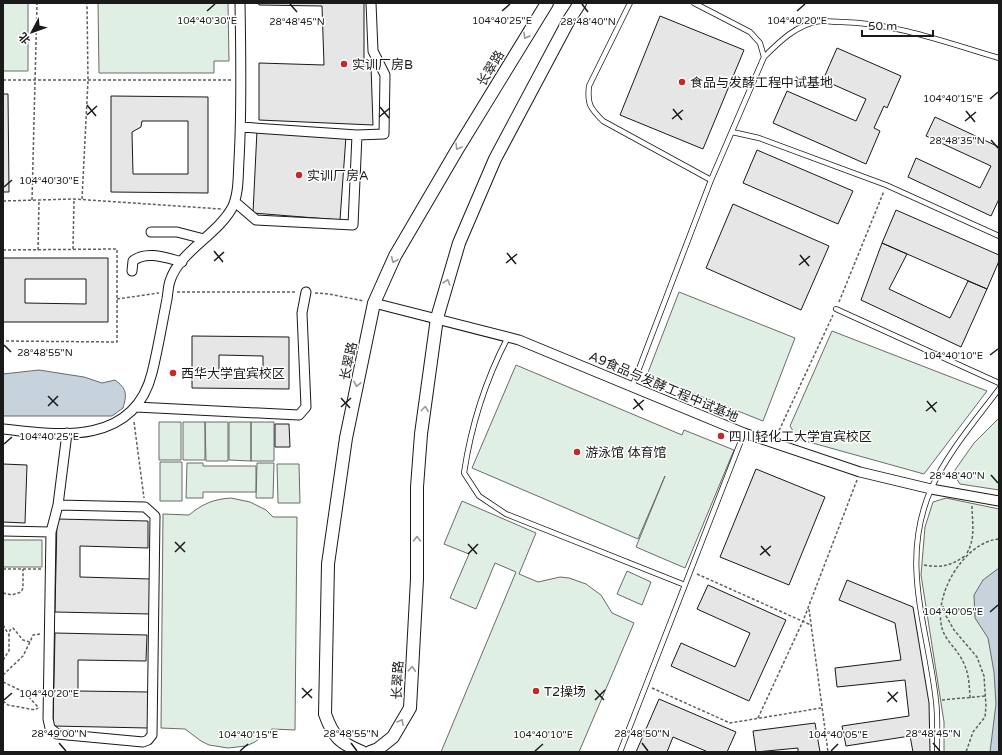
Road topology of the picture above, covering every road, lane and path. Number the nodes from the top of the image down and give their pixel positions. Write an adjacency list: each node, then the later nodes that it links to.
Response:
1 (37, 3): 13 (path)
2 (87, 3): 14 (path)
3 (240, 3): 12 (street)
4 (371, 3): 17 (street)
5 (547, 3): 36 (main road, 长翠路, one-way to 36)
6 (580, 3): 38 (main road, 长翠路, one-way to 6)
7 (630, 3): 18 (lane)
8 (694, 3): 9 (lane)
9 (764, 57): 10 (lane); 16 (lane)
10 (999, 58)
11 (3, 80): 13 (path)
12 (242, 80): 14 (path); 15 (street)
13 (35, 81): 14 (path); 20 (path)
14 (88, 82): 22 (path)
15 (241, 127): 17 (street); 24 (street)
16 (732, 132): 18 (lane); 26 (lane)
17 (357, 135): 24 (street)
18 (711, 180): 42 (lane)
19 (74, 199): 21 (path); 22 (path); 28 (path)
20 (32, 200): 21 (path); 23 (path)
21 (39, 200): 30 (path)
22 (82, 200): 24 (path)
23 (3, 201)
24 (233, 206): 27 (street)
25 (151, 232): 27 (street)
26 (999, 236)
27 (204, 239): 31 (street)
28 (73, 249): 30 (path); 35 (path)
29 (3, 250): 30 (path)
30 (38, 250)
31 (182, 262): 32 (street); 33 (street)
32 (132, 271)
33 (169, 292): 34 (path); 35 (path); 44 (street)
34 (306, 292): 36 (path); 44 (street)
35 (117, 299): 40 (path)
36 (374, 303): 38 (street, A9食品与发酵工程中试基地); 85 (main road, 长翠路, one-way to 85)
37 (836, 309): 41 (lane)
38 (437, 318): 39 (street, A9食品与发酵工程中试基地); 86 (main road, 长翠路, one-way to 38)
39 (508, 337): 42 (street, A9食品与发酵工程中试基地); 63 (lane)
40 (3, 341)
41 (999, 383)
42 (632, 387): 47 (street, A9食品与发酵工程中试基地)
43 (999, 389): 49 (lane)
44 (134, 409): 46 (street); 53 (path)
45 (3, 429): 46 (street)
46 (66, 433): 52 (street)
47 (744, 433): 48 (street, A9食品与发酵工程中试基地); 62 (lane)
48 (860, 472): 49 (street, A9食品与发酵工程中试基地); 66 (path)
49 (932, 489): 50 (street, A9食品与发酵工程中试基地); 58 (lane)
50 (972, 497): 51 (street, A9食品与发酵工程中试基地); 57 (path)
51 (999, 501)
52 (58, 505): 53 (street); 55 (street)
53 (145, 507): 83 (street)
54 (3, 531): 55 (street)
55 (51, 532): 61 (street)
56 (999, 539): 57 (path)
57 (966, 555): 58 (path); 65 (path)
58 (916, 563): 80 (lane)
59 (3, 569): 60 (path)
60 (23, 569): 61 (path); 64 (path)
61 (52, 569): 71 (street)
62 (691, 571): 63 (lane); 67 (path)
63 (685, 585): 76 (lane)
64 (3, 593)
65 (942, 604): 77 (path); 78 (path)
66 (808, 607): 67 (path); 69 (path)
67 (803, 621): 69 (path); 84 (path)
68 (3, 625): 70 (path)
69 (810, 625): 82 (path)
70 (9, 635): 72 (path); 73 (path)
71 (51, 635): 72 (path); 83 (street)
72 (30, 642): 74 (path)
73 (3, 660)
74 (3, 675)
75 (4, 683): 81 (path)
76 (645, 686): 84 (path); 87 (lane)
77 (985, 696): 78 (path); 90 (path)
78 (970, 698): 80 (path)
79 (3, 701): 81 (path)
80 (936, 701): 89 (lane)
81 (38, 708): 83 (path)
82 (821, 708): 84 (path); 88 (path)
83 (48, 714)
84 (758, 718)
85 (362, 752)
86 (370, 752)
87 (620, 752)
88 (828, 752)
89 (937, 752)
90 (966, 752)

